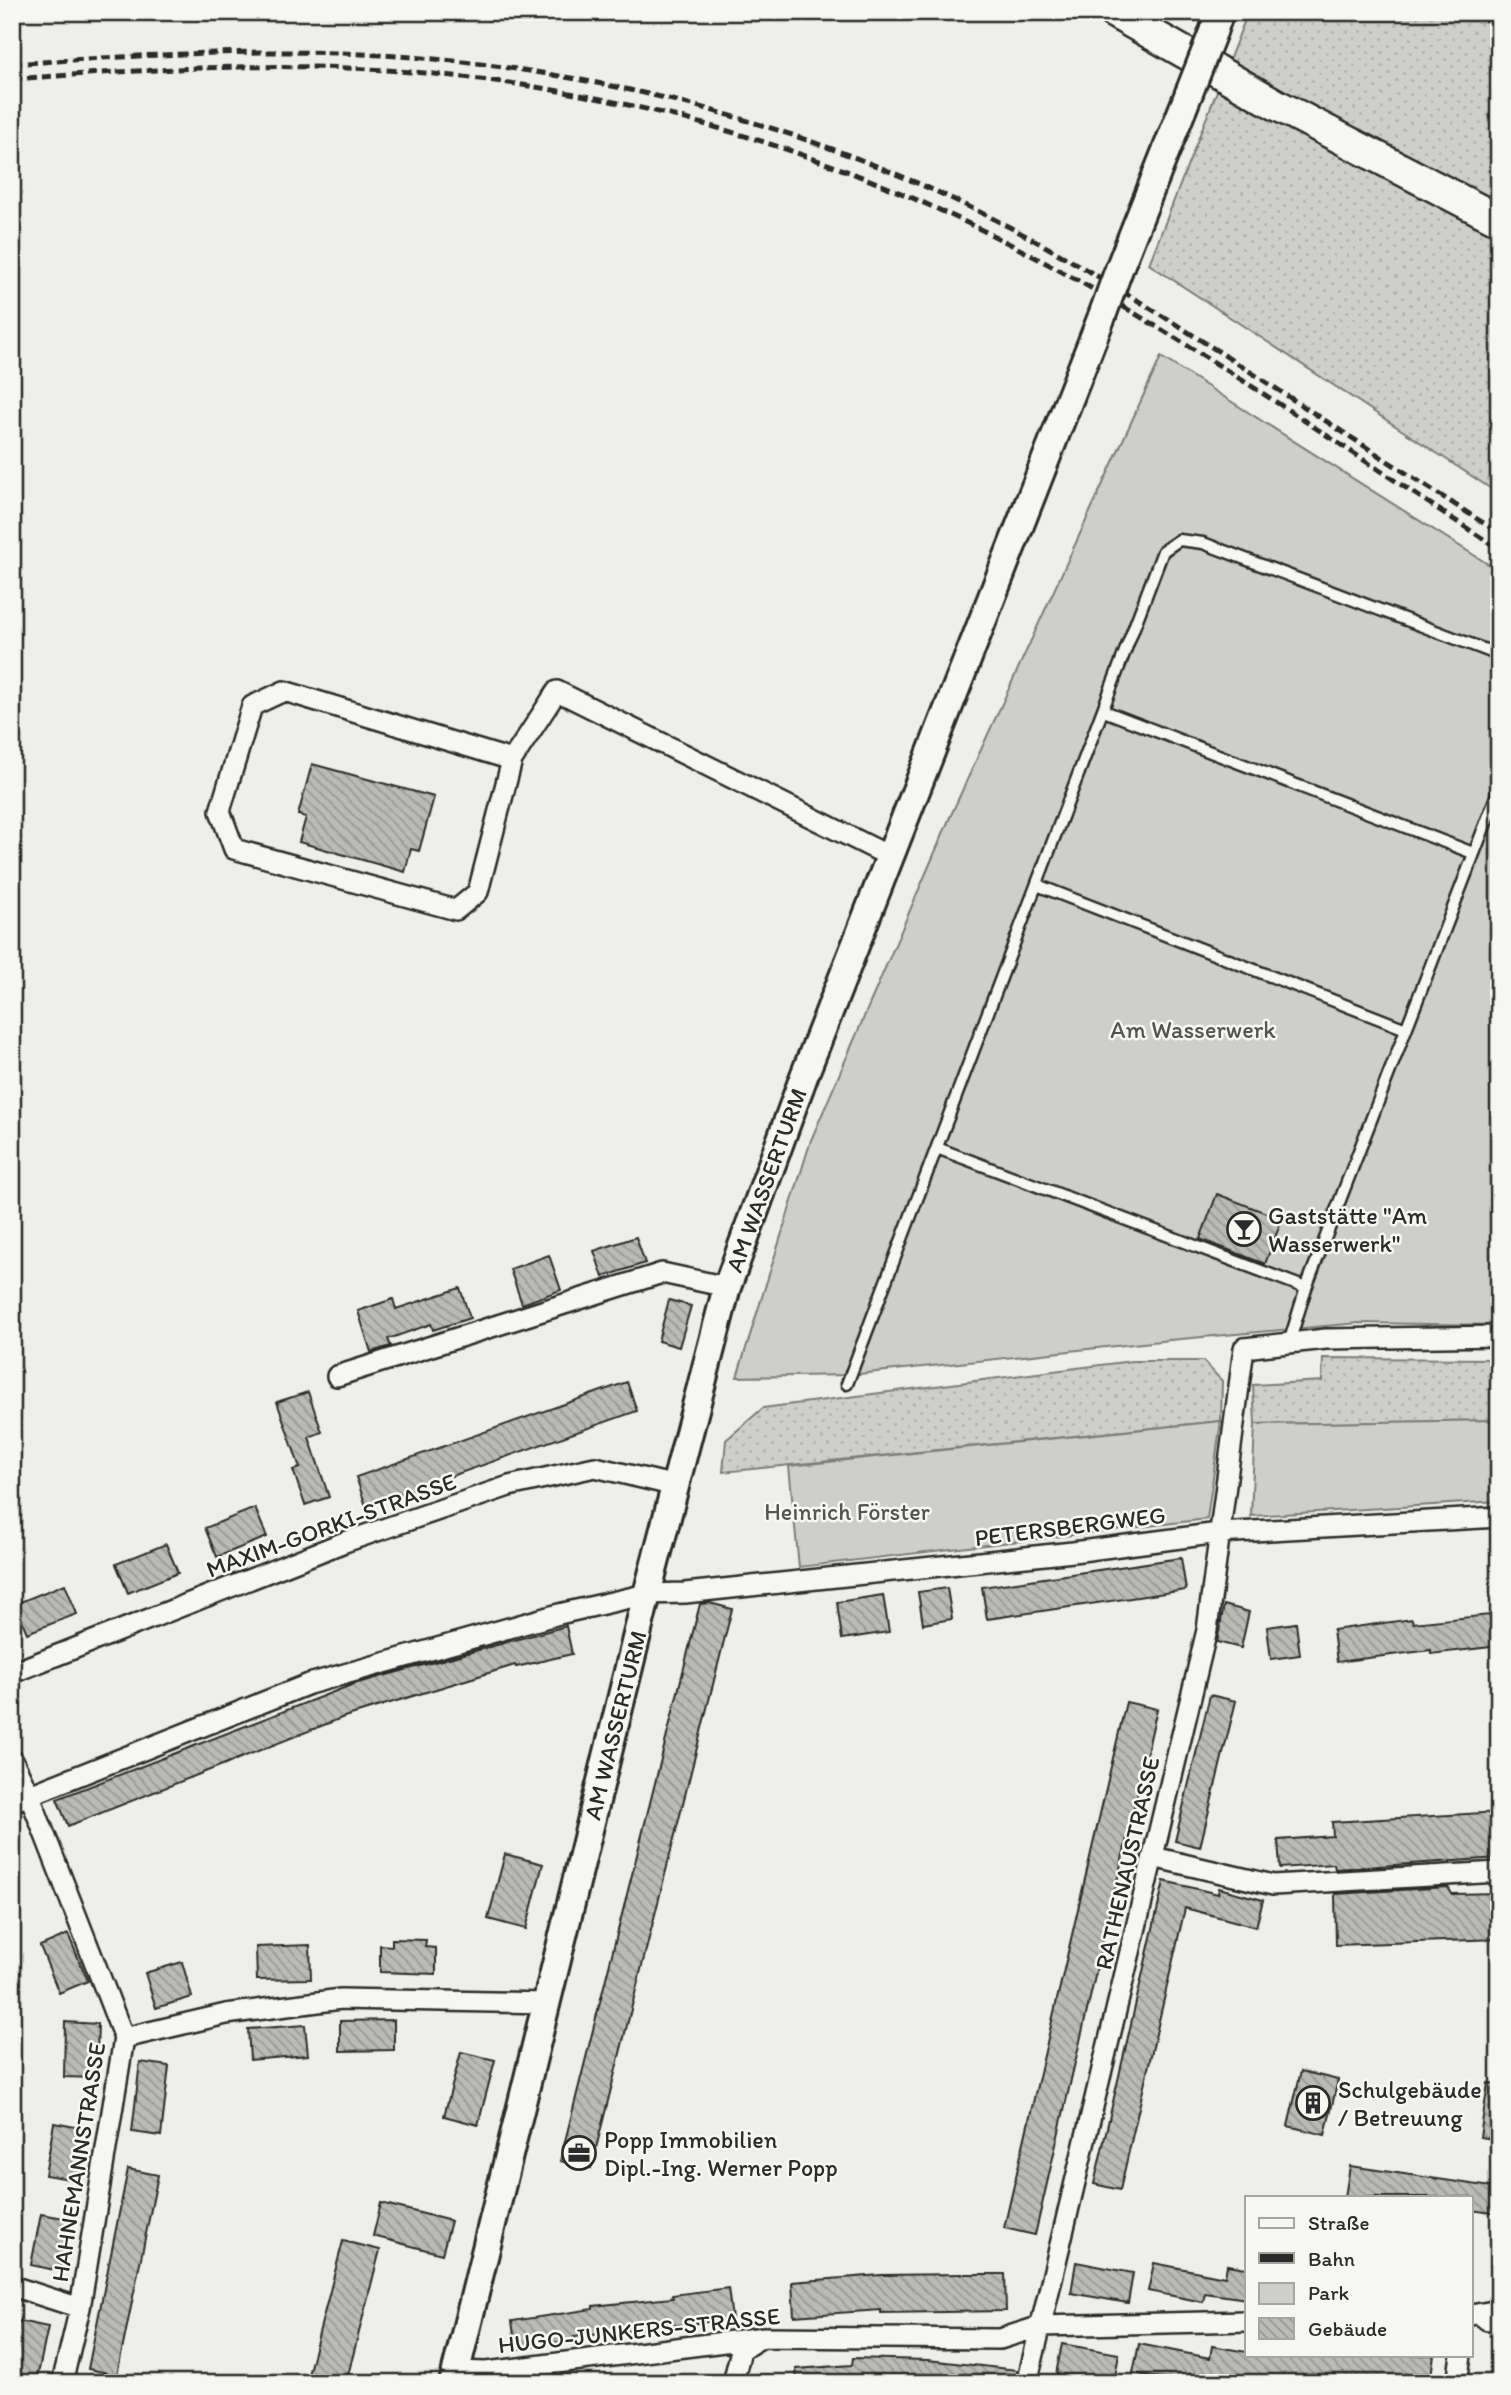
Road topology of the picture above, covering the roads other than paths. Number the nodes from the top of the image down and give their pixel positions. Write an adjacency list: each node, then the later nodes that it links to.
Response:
1 (1113, 12): 3 (main road)
2 (1217, 22): 9 (street, AM WASSERTURM, bridge)
3 (1499, 219)
4 (1499, 655): 5 (lane)
5 (1104, 711): 8 (lane); 10 (lane)
6 (512, 760): 6 (street); 9 (street)
7 (1499, 789): 8 (lane)
8 (1473, 853): 11 (lane)
9 (889, 856): 13 (street, AM WASSERTURM)
10 (1037, 885): 11 (lane); 12 (lane)
11 (1406, 1028): 14 (lane)
12 (937, 1148): 14 (lane); 18 (lane)
13 (727, 1287): 17 (street); 19 (street, AM WASSERTURM)
14 (1306, 1288): 16 (lane)
15 (1499, 1336): 16 (street)
16 (1289, 1343): 21 (street, RATHENAUSTRASSE)
17 (337, 1376)
18 (848, 1384)
19 (676, 1486): 22 (street, AM WASSERTURM); 23 (street, MAXIM-GORKI-STRASSE)
20 (1499, 1517): 21 (street, PETERSBERGWEG)
21 (1219, 1533): 22 (street, PETERSBERGWEG); 26 (street, RATHENAUSTRASSE)
22 (647, 1594): 25 (street); 28 (street, AM WASSERTURM)
23 (12, 1673)
24 (12, 1759): 25 (street, HAHNEMANNSTRASSE)
25 (21, 1798): 29 (street, HAHNEMANNSTRASSE)
26 (1153, 1857): 27 (street); 36 (street, RATHENAUSTRASSE)
27 (1499, 1872)
28 (546, 2003): 29 (street); 39 (street, AM WASSERTURM)
29 (124, 2038): 31 (street, HAHNEMANNSTRASSE)
30 (12, 2286): 31 (street)
31 (80, 2308): 40 (street, HAHNEMANNSTRASSE)
32 (1499, 2311): 33 (street)
33 (1472, 2317): 35 (lane)
34 (1245, 2321): 36 (street, HUGO-JUNKERS-STRASSE)
35 (1499, 2325)
36 (1041, 2326): 37 (street, HUGO-JUNKERS-STRASSE); 42 (street, RATHENAUSTRASSE)
37 (764, 2337): 39 (street, HUGO-JUNKERS-STRASSE); 41 (street)
38 (1461, 2356): 43 (street)
39 (454, 2377)
40 (62, 2383)
41 (733, 2383)
42 (1027, 2383)
43 (1457, 2383)

